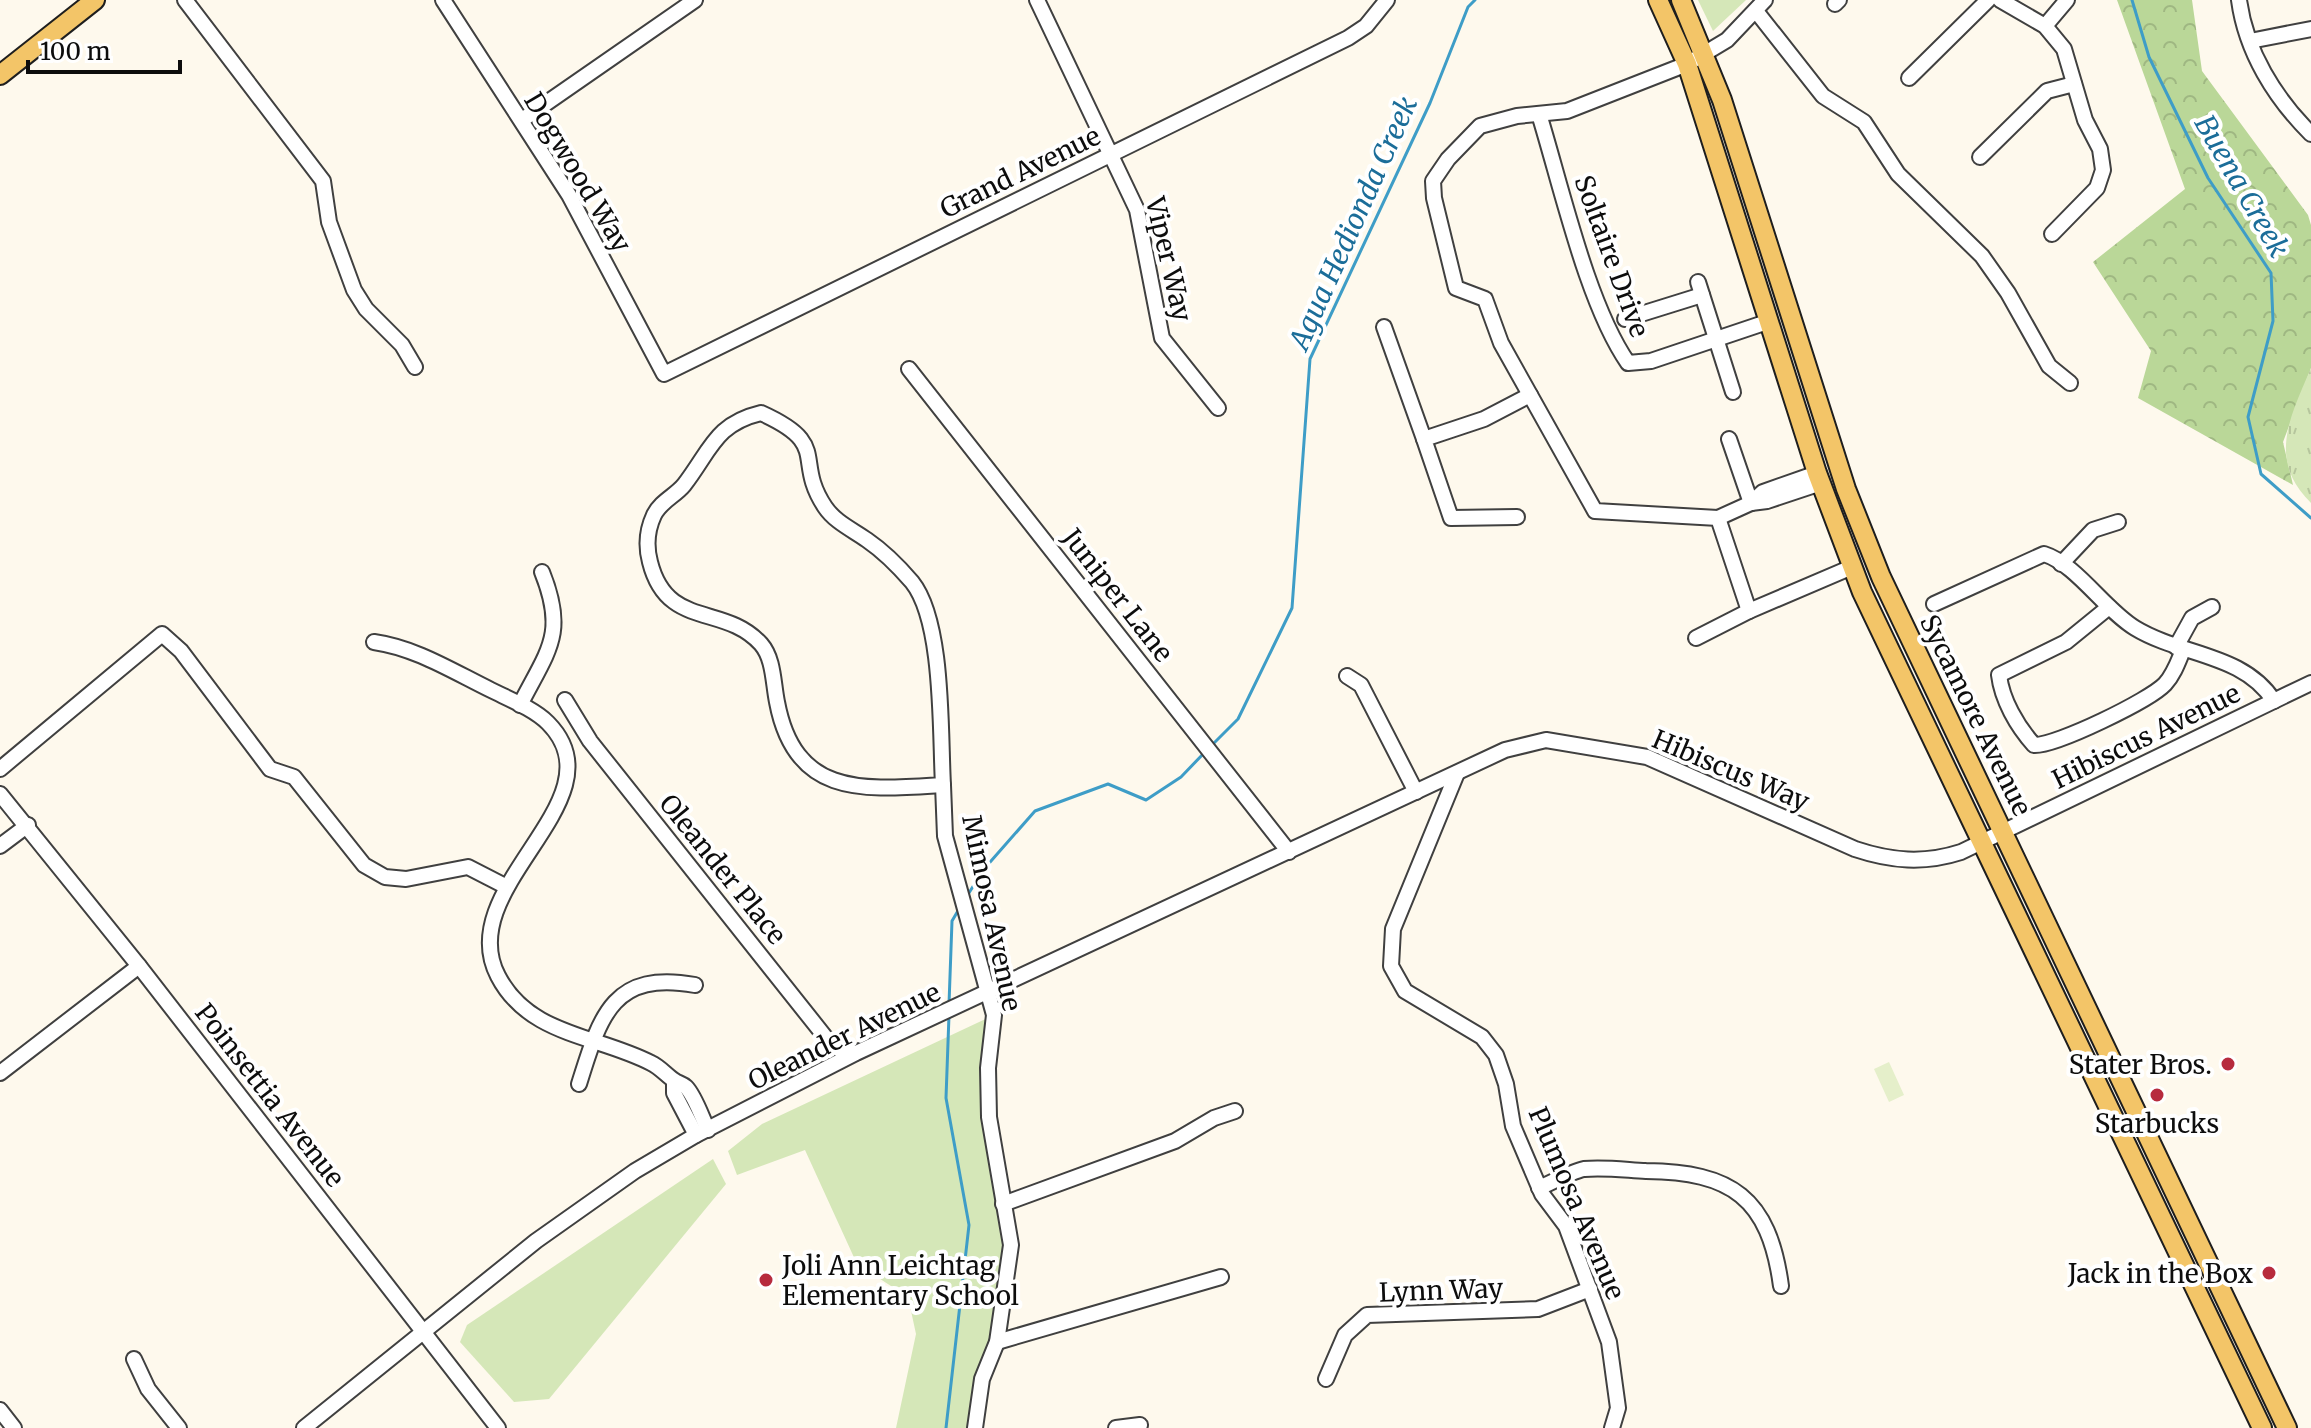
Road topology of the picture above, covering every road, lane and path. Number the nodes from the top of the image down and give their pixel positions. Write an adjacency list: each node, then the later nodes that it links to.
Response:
1 (95, 0): 19 (main road)
2 (185, 0): 32 (street)
3 (443, 0): 23 (street, Dogwood Way)
4 (695, 0): 23 (street)
5 (1037, 0): 25 (street, Viper Way)
6 (1387, 0): 25 (street, Grand Avenue)
7 (1658, 0): 18 (main road, Sycamore Avenue)
8 (1681, 0): 17 (main road, Sycamore Avenue)
9 (1988, 0): 20 (street)
10 (2000, 0): 14 (street)
11 (2067, 0): 14 (street)
12 (2239, 0): 16 (street)
13 (1760, 6): 17 (street); 35 (street)
14 (2045, 26): 21 (street)
15 (2311, 29): 16 (street)
16 (2250, 41): 24 (street)
17 (1706, 55): 18 (street); 67 (main road, Sycamore Avenue)
18 (1687, 64): 22 (street); 29 (main road, Sycamore Avenue)
19 (0, 75)
20 (1909, 78)
21 (2074, 84): 26 (street); 27 (street)
22 (1539, 114): 31 (street, Soltaire Drive); 37 (street)
23 (522, 120): 34 (street, Dogwood Way)
24 (2311, 134)
25 (1112, 153): 34 (street, Grand Avenue); 38 (street, Viper Way)
26 (1980, 157)
27 (2052, 234)
28 (1625, 319): 31 (street)
29 (1770, 321): 31 (street, Soltaire Drive); 41 (main road, Sycamore Avenue)
30 (1384, 327): 39 (street)
31 (1716, 338): 36 (street)
32 (415, 367)
33 (909, 369): 70 (street, Juniper Lane)
34 (664, 374)
35 (2070, 383)
36 (1733, 392)
37 (1530, 395): 39 (street); 44 (street)
38 (1218, 408)
39 (1424, 439): 43 (street)
40 (1729, 439): 42 (street)
41 (1819, 478): 42 (street); 47 (main road, Sycamore Avenue)
42 (1751, 503): 44 (street)
43 (1517, 517)
44 (1718, 518): 52 (street)
45 (2118, 522): 46 (street)
46 (2061, 564): 49 (street); 50 (street)
47 (1852, 567): 52 (street); 68 (main road, Sycamore Avenue)
48 (542, 572): 60 (street)
49 (1934, 604)
50 (2109, 607): 55 (street); 55 (street)
51 (2212, 607): 55 (street)
52 (1749, 611): 53 (street)
53 (1696, 638)
54 (374, 642): 60 (street)
55 (2180, 649): 59 (street)
56 (1347, 676): 64 (street)
57 (2311, 683): 59 (street, Hibiscus Avenue)
58 (565, 700): 76 (street, Oleander Place)
59 (2274, 701): 67 (street, Hibiscus Avenue)
60 (520, 705): 71 (street)
61 (0, 769): 71 (street)
62 (1457, 773): 64 (street, Oleander Avenue); 68 (street, Hibiscus Way); 81 (street, Plumosa Avenue)
63 (943, 785): 63 (street, Mimosa Avenue); 74 (street, Mimosa Avenue)
64 (1416, 792): 70 (street, Oleander Avenue)
65 (0, 794): 66 (street, Poinsettia Avenue)
66 (28, 825): 69 (street); 72 (street, Poinsettia Avenue)
67 (2003, 832): 68 (street, Hibiscus Avenue); 100 (main road, Sycamore Avenue)
68 (1984, 841): 99 (main road, Sycamore Avenue)
69 (0, 846)
70 (1289, 852): 74 (street, Oleander Avenue)
71 (505, 886): 75 (street)
72 (139, 966): 77 (street); 86 (street, Poinsettia Avenue)
73 (695, 985): 75 (street)
74 (989, 991): 76 (street, Oleander Avenue); 82 (street, Mimosa Avenue)
75 (593, 1041): 78 (street); 80 (street)
76 (856, 1053): 80 (street, Oleander Avenue)
77 (0, 1073)
78 (579, 1084)
79 (1235, 1111): 82 (street)
80 (702, 1133): 86 (street, Oleander Avenue)
81 (1539, 1188): 84 (street); 85 (street, Plumosa Avenue)
82 (1003, 1204): 87 (street, Mimosa Avenue)
83 (1221, 1277): 87 (street)
84 (1781, 1286)
85 (1590, 1289): 89 (street, Lynn Way); 98 (street, Plumosa Avenue)
86 (423, 1332): 94 (street, Oleander Avenue); 95 (street, Poinsettia Avenue)
87 (997, 1342): 96 (street, Mimosa Avenue)
88 (134, 1359): 93 (street)
89 (1326, 1379)
90 (0, 1410): 92 (street)
91 (1140, 1425): 97 (street)
92 (14, 1428)
93 (179, 1428)
94 (304, 1428)
95 (498, 1428)
96 (975, 1428)
97 (1116, 1428)
98 (1612, 1428)
99 (2262, 1428)
100 (2287, 1428)

